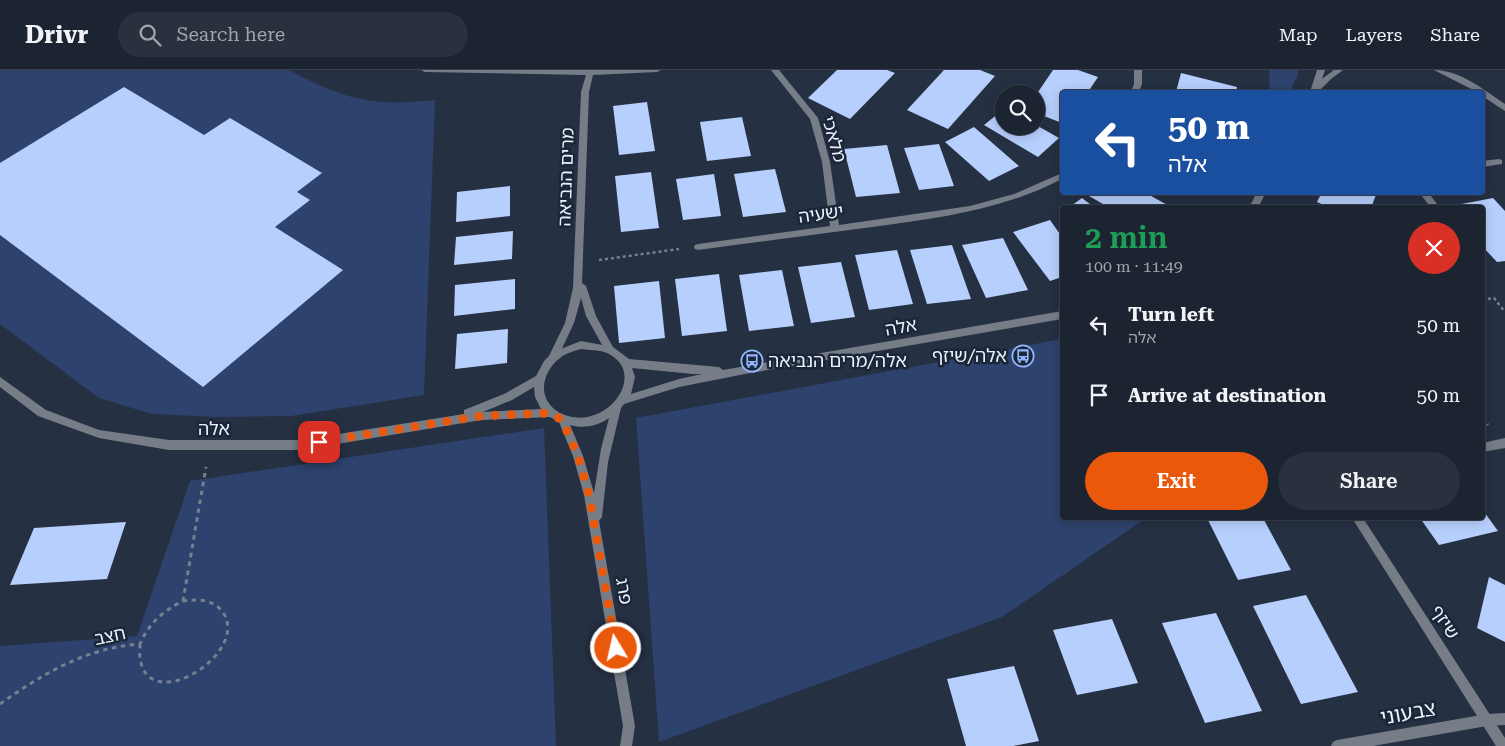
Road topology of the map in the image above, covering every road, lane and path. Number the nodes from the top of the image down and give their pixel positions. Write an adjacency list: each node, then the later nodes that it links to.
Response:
1 (425, 70): 8 (street)
2 (657, 70): 8 (street)
3 (775, 70): 20 (street, מלאכי)
4 (1138, 70): 9 (street)
5 (1321, 70): 10 (street)
6 (1340, 70): 11 (street)
7 (1438, 70): 12 (street)
8 (590, 73): 22 (street, מרים הנביאה)
9 (1136, 90)
10 (1315, 90)
11 (1316, 90)
12 (1479, 90)
13 (1485, 94): 14 (street)
14 (1505, 108)
15 (1499, 162): 16 (street)
16 (1485, 164)
17 (1060, 177): 20 (street, ישעיה)
18 (1425, 195): 19 (street)
19 (1434, 205)
20 (835, 229): 21 (street, ישעיה)
21 (698, 247): 22 (path)
22 (578, 263): 23 (street, מרים הנביאה)
23 (580, 283): 27 (street, מרים הנביאה); 28 (street, מרים הנביאה)
24 (1485, 300): 25 (path)
25 (1505, 312)
26 (1060, 315): 30 (street, אלה)
27 (609, 349): 28 (street); 29 (street)
28 (554, 356): 31 (street)
29 (626, 363): 30 (street, אלה); 33 (street)
30 (745, 370): 33 (street, אלה)
31 (539, 379): 34 (street); 36 (street, אלה)
32 (0, 381): 38 (street, אלה)
33 (621, 404): 35 (street); 41 (street, פרג)
34 (550, 413): 35 (street); 36 (street, אלה)
35 (562, 420): 41 (street, פרג)
36 (441, 423): 38 (street, אלה)
37 (1505, 444): 39 (street)
38 (210, 446): 42 (path)
39 (1485, 447)
40 (1359, 520): 46 (street, שיזף)
41 (596, 530): 47 (street, פרג)
42 (183, 601): 43 (path, חצב); 43 (path)
43 (140, 644): 44 (path, חצב)
44 (0, 704)
45 (1505, 719): 46 (street, צבעוני)
46 (1487, 720): 48 (street, צבעוני); 49 (street, שיזף)
47 (626, 746)
48 (1337, 746)
49 (1502, 746)

